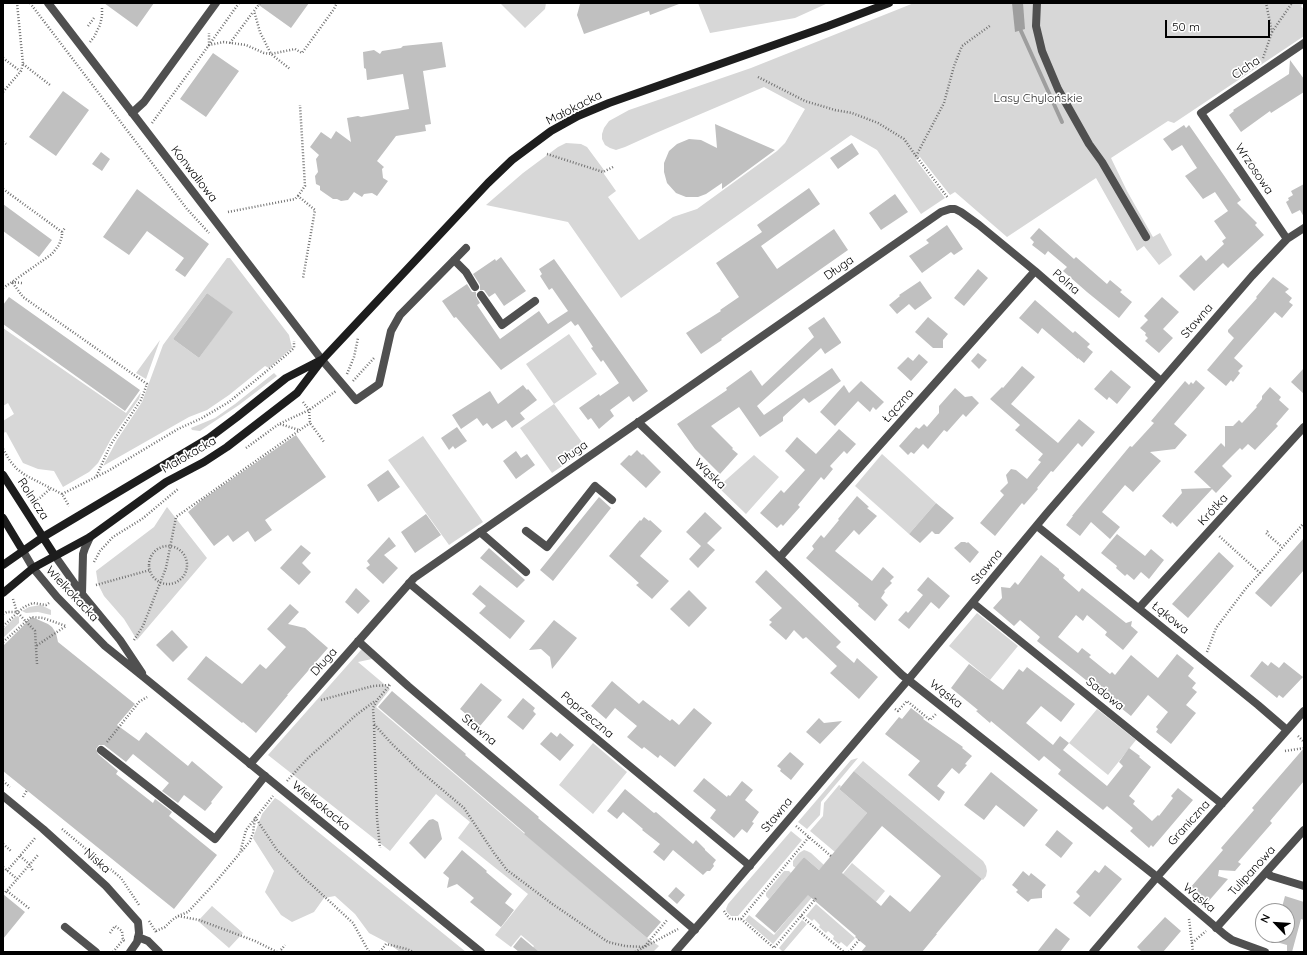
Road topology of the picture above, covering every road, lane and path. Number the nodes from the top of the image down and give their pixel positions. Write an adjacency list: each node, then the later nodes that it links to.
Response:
1 (17, 3): 24 (path)
2 (30, 3): 46 (path)
3 (48, 3): 21 (street, Konwaliowa)
4 (216, 3): 32 (street)
5 (239, 3): 20 (path)
6 (260, 3): 13 (path)
7 (337, 3): 22 (path)
8 (889, 3): 59 (main road, Małokacka)
9 (1037, 3): 47 (street)
10 (1266, 3): 17 (path)
11 (1292, 3): 17 (path)
12 (102, 8): 21 (path)
13 (254, 11): 18 (path); 22 (path)
14 (94, 18): 16 (path)
15 (990, 25): 36 (path)
16 (88, 26)
17 (1272, 32): 28 (path)
18 (230, 43): 20 (path); 22 (path)
19 (1304, 44): 28 (street, Cicha)
20 (209, 46): 34 (path)
21 (84, 48): 32 (street, Konwaliowa)
22 (271, 54): 25 (path)
23 (3, 58): 26 (path)
24 (23, 64): 26 (path); 29 (path)
25 (290, 69)
26 (21, 71): 30 (path)
27 (758, 76): 36 (path)
28 (1256, 76): 33 (street, Cicha)
29 (50, 85)
30 (3, 92)
31 (300, 105): 39 (path)
32 (132, 113): 34 (street, Konwaliowa)
33 (1201, 113): 48 (street, Wrzosowa)
34 (146, 131): 61 (street, Konwaliowa)
35 (548, 154): 37 (path)
36 (916, 156): 40 (path)
37 (613, 167)
38 (3, 189): 45 (path)
39 (298, 196): 42 (path); 52 (path)
40 (948, 198)
41 (950, 209): 51 (street, Polna); 67 (street, Długa)
42 (228, 212)
43 (65, 228): 45 (path)
44 (1304, 228): 48 (street, Stawna)
45 (62, 232): 53 (path)
46 (213, 237)
47 (1146, 237)
48 (1287, 238): 63 (street, Stawna)
49 (466, 248): 50 (street)
50 (454, 260): 55 (street); 61 (street, Konwaliowa)
51 (1035, 271): 63 (street, Polna); 94 (street, Łączna)
52 (303, 278)
53 (12, 282): 54 (path); 56 (path); 73 (path)
54 (22, 283)
55 (476, 286)
56 (3, 288)
57 (481, 295): 58 (street)
58 (535, 301)
59 (360, 319): 61 (main road, Małokacka); 62 (path)
60 (293, 338): 73 (path)
61 (322, 360): 87 (main road, Małokacka); 88 (main road, Małokacka)
62 (348, 373)
63 (1161, 381): 82 (street, Stawna)
64 (337, 391): 65 (path)
65 (309, 410): 66 (path); 69 (path)
66 (310, 422): 69 (path); 70 (path)
67 (638, 422): 85 (street, Długa); 94 (street, Wąska)
68 (1304, 427): 108 (street, Krótka)
69 (299, 430): 89 (path)
70 (324, 442)
71 (3, 449): 74 (path)
72 (3, 475): 87 (main road, Rolnicza)
73 (96, 477): 75 (path)
74 (51, 488): 75 (path); 78 (path)
75 (62, 494): 79 (path)
76 (167, 498): 92 (path)
77 (612, 500): 84 (street)
78 (32, 505)
79 (70, 506)
80 (3, 518): 91 (main road)
81 (1304, 524): 90 (path)
82 (1037, 526): 106 (street, Stawna); 108 (street, Łąkowa)
83 (1268, 530): 90 (path)
84 (526, 531)
85 (480, 532): 98 (street); 101 (street, Długa)
86 (1219, 536): 99 (path)
87 (43, 537): 91 (main road, Małokacka); 93 (main road, Wielkokacka)
88 (90, 537): 93 (main road, Małokacka); 104 (street)
89 (171, 546): 97 (path); 100 (path); 100 (path)
90 (1282, 547): 99 (path)
91 (23, 551): 95 (main road, Małokacka); 96 (street, Wielkokacka)
92 (100, 551)
93 (55, 556): 96 (main road, Małokacka); 104 (street, Wielkokacka)
94 (780, 557): 120 (street, Wąska)
95 (3, 565)
96 (33, 568): 103 (main road, Małokacka); 119 (street, Wielkokacka)
97 (150, 570): 100 (path); 102 (path)
98 (526, 572)
99 (1260, 573): 117 (path)
100 (161, 583): 113 (path)
101 (409, 583): 114 (street, Długa); 158 (street, Poprzeczna)
102 (96, 585)
103 (3, 593)
104 (82, 594): 119 (street, Wielkokacka)
105 (12, 595): 109 (path)
106 (973, 603): 120 (street, Stawna); 143 (street, Sadowa)
107 (46, 605): 109 (path)
108 (1139, 608): 130 (street, Łąkowa)
109 (17, 612): 110 (path); 111 (path); 112 (path)
110 (3, 614)
111 (25, 621): 115 (path); 116 (path); 116 (path)
112 (3, 626)
113 (134, 640)
114 (358, 641): 124 (street, Długa); 181 (street, Stawna)
115 (3, 642)
116 (36, 646): 118 (path)
117 (1206, 654)
118 (37, 664)
119 (146, 679): 136 (street, Wielkokacka)
120 (908, 680): 158 (street, Stawna); 163 (street, Wąska)
121 (396, 684): 122 (path)
122 (390, 685): 124 (path); 125 (path)
123 (147, 697): 134 (path)
124 (307, 699): 136 (street, Długa)
125 (377, 700): 129 (path); 138 (path)
126 (894, 707): 128 (path)
127 (1304, 711): 130 (street, Graniczna)
128 (937, 713)
129 (374, 724): 151 (path); 190 (path)
130 (1287, 730): 143 (street, Graniczna)
131 (1298, 736): 132 (path)
132 (1304, 742)
133 (1304, 748): 135 (path)
134 (101, 750): 137 (street)
135 (1285, 751)
136 (250, 764): 137 (street, Wielkokacka)
137 (265, 776): 199 (street, Wielkokacka)
138 (290, 777)
139 (27, 790): 141 (path)
140 (3, 796): 185 (street, Niska)
141 (23, 797)
142 (268, 802): 144 (path)
143 (1222, 804): 163 (street, Graniczna)
144 (255, 817): 153 (path); 153 (path); 196 (path)
145 (56, 824): 171 (path)
146 (794, 825): 149 (path)
147 (1304, 830): 162 (street, Tulipanowa)
148 (36, 836): 155 (path)
149 (809, 837): 156 (path); 177 (path)
150 (3, 844): 152 (path)
151 (380, 848)
152 (12, 851)
153 (240, 853): 173 (path)
154 (38, 855): 157 (path)
155 (20, 856): 157 (path); 160 (path)
156 (831, 856)
157 (29, 864): 161 (path); 164 (path)
158 (750, 866): 181 (street, Stawna)
159 (3, 867): 160 (path)
160 (7, 870): 164 (path)
161 (34, 870)
162 (1267, 873): 165 (street); 179 (street, Tulipanowa)
163 (1157, 877): 179 (street, Wąska); 204 (street, Graniczna)
164 (17, 879): 166 (path)
165 (1304, 886)
166 (7, 890): 167 (path); 170 (path)
167 (3, 892)
168 (817, 897): 174 (path)
169 (725, 906): 177 (path)
170 (30, 909)
171 (142, 910)
172 (1189, 914): 188 (path)
173 (178, 916): 183 (path); 195 (path)
174 (801, 916): 177 (path); 202 (path)
175 (670, 917): 190 (path)
176 (148, 919): 183 (path)
177 (741, 919)
178 (65, 927): 191 (street)
179 (1216, 928): 206 (street, Wąska)
180 (684, 929): 190 (path)
181 (694, 930): 201 (street, Stawna)
182 (1206, 930): 188 (path)
183 (156, 931): 186 (path)
184 (110, 932): 192 (path)
185 (138, 937): 193 (street); 194 (street)
186 (157, 938)
187 (859, 940): 203 (path)
188 (1192, 943): 205 (path)
189 (285, 945): 195 (path)
190 (644, 947): 200 (path)
191 (96, 952)
192 (113, 952)
193 (130, 952)
194 (159, 952)
195 (279, 952)
196 (369, 952)
197 (380, 952): 198 (path)
198 (413, 952)
199 (481, 952)
200 (635, 952)
201 (675, 952)
202 (844, 952)
203 (849, 952)
204 (1093, 952)
205 (1193, 952)
206 (1265, 952)

